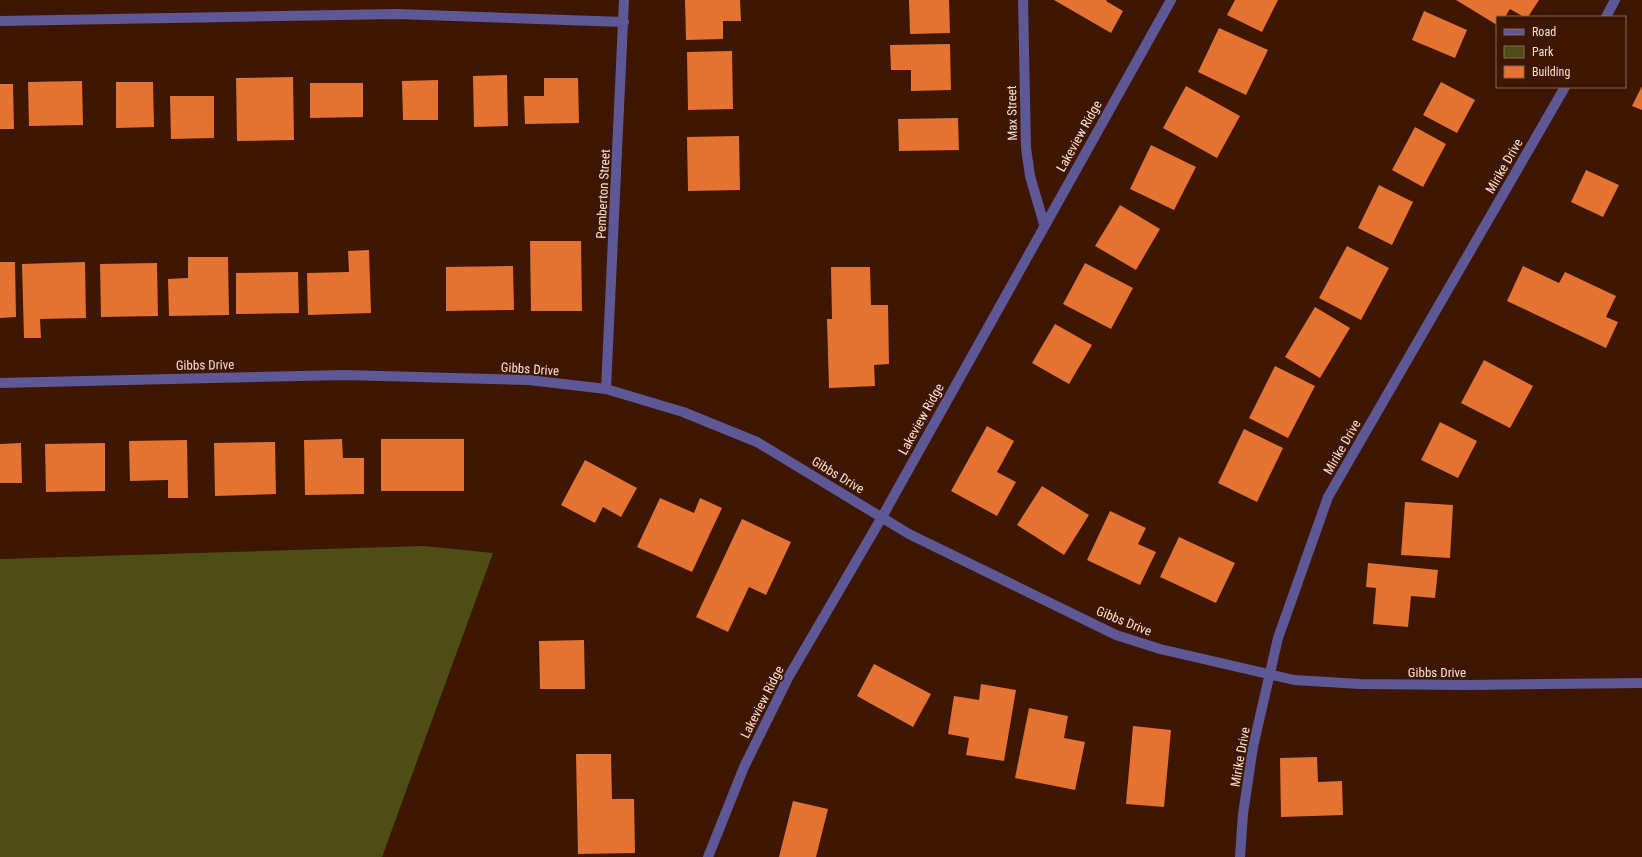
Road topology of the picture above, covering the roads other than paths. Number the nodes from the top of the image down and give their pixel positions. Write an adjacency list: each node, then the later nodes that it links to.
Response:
1 (624, 0): 7 (street, Pemberton Street)
2 (1023, 0): 9 (street, Max Street)
3 (1171, 0): 9 (street, Lakeview Ridge)
4 (1615, 0): 5 (street)
5 (1607, 16)
6 (0, 21): 7 (street)
7 (624, 22): 11 (street, Pemberton Street)
8 (1564, 88): 13 (street, Mirike Drive)
9 (1044, 224): 12 (street, Lakeview Ridge)
10 (0, 383): 11 (street, Gibbs Drive)
11 (606, 389): 12 (street, Gibbs Drive)
12 (882, 517): 13 (street, Gibbs Drive); 15 (street, Lakeview Ridge)
13 (1269, 674): 14 (street, Gibbs Drive); 16 (street, Mirike Drive)
14 (1642, 683)
15 (708, 857)
16 (1240, 857)

